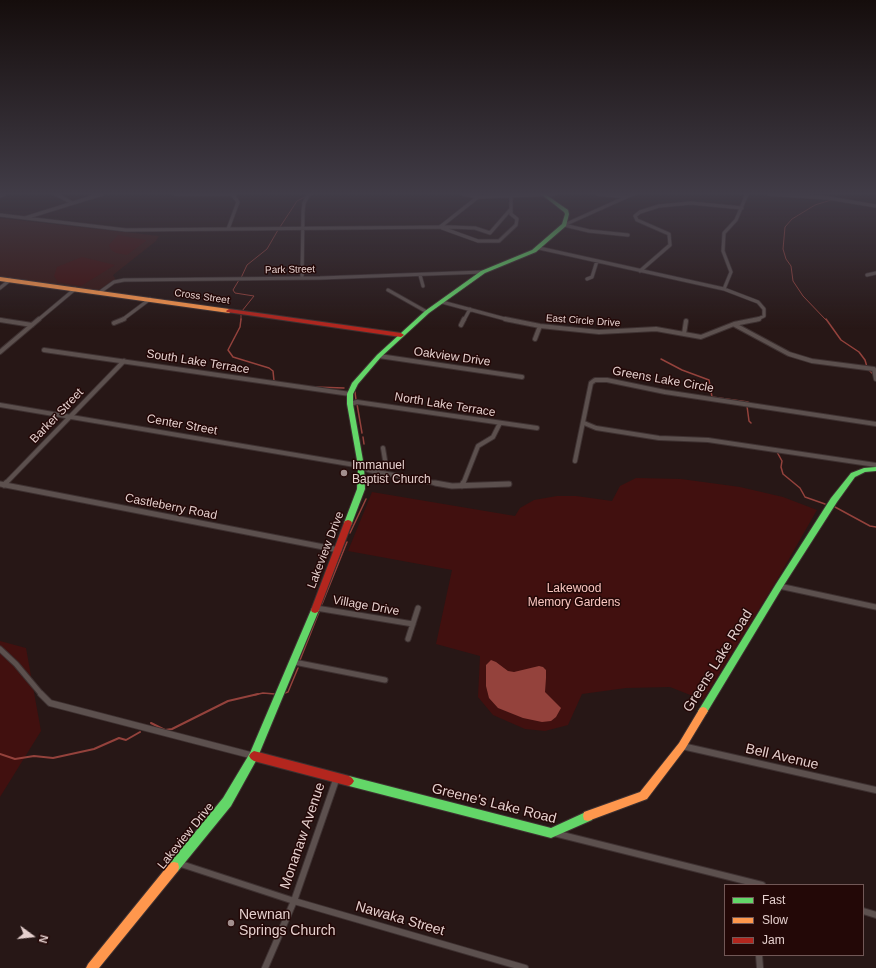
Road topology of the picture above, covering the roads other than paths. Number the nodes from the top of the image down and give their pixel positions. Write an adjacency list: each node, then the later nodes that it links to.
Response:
1 (303, 239): 14 (street)
2 (475, 239): 3 (street)
3 (503, 239)
4 (549, 239): 7 (street, Lakeview Drive)
5 (669, 239): 9 (street)
6 (724, 239): 21 (street)
7 (539, 248): 8 (street); 10 (street, Lakeview Drive)
8 (597, 261): 9 (street); 16 (street)
9 (640, 271): 21 (street)
10 (483, 272): 12 (street, Park Street); 25 (street, Lakeview Drive)
11 (876, 273): 13 (street)
12 (420, 275): 14 (street, Park Street); 18 (street)
13 (867, 275)
14 (302, 278): 23 (street, Park Street)
15 (0, 279): 17 (street, Cross Street)
16 (587, 279)
17 (10, 280): 19 (street); 20 (street, Cross Street)
18 (423, 286)
19 (0, 288)
20 (75, 289): 23 (street, Cross Street); 32 (street)
21 (724, 289): 31 (street, East Circle Drive)
22 (388, 290): 27 (street)
23 (100, 292): 24 (street, Cross Street)
24 (150, 299): 30 (street); 36 (street, Cross Street)
25 (442, 302): 26 (street, East Circle Drive); 27 (street, Lakeview Drive)
26 (470, 309): 33 (street); 34 (street, East Circle Drive)
27 (426, 312): 36 (street, Lakeview Drive)
28 (0, 320): 32 (street)
29 (686, 321): 35 (street)
30 (114, 324)
31 (734, 324): 35 (street, East Circle Drive); 43 (street)
32 (32, 325): 39 (street)
33 (461, 325)
34 (540, 326): 35 (street, East Circle Drive); 37 (street)
35 (684, 334)
36 (401, 335): 40 (street, Lakeview Drive)
37 (535, 339)
38 (44, 350): 41 (street, South Lake Terrace)
39 (0, 352)
40 (379, 356): 42 (street, Oakview Drive); 44 (street, Lakeview Drive)
41 (124, 361): 44 (street, South Lake Terrace); 47 (street, Barker Street)
42 (522, 377)
43 (876, 379)
44 (350, 394): 46 (street, Lakeview Drive)
45 (0, 404): 47 (street, Center Street)
46 (350, 404): 48 (street, North Lake Terrace); 55 (street, Lakeview Drive)
47 (70, 416): 55 (street, Center Street); 59 (street, Barker Street)
48 (500, 423): 51 (street, North Lake Terrace); 60 (street)
49 (584, 423): 50 (street, Greens Lake Circle); 53 (street); 54 (street)
50 (876, 424)
51 (537, 428)
52 (384, 448): 57 (street)
53 (575, 461)
54 (876, 465)
55 (361, 466): 57 (street, Center Street); 61 (street, Lakeview Drive)
56 (876, 469): 62 (street, Greens Lake Road)
57 (380, 472): 60 (street, Center Street)
58 (509, 484): 60 (street, Center Street)
59 (2, 485): 61 (street, Castleberry Road)
60 (462, 486)
61 (339, 550): 64 (street, Lakeview Drive)
62 (779, 586): 63 (street); 71 (street, Greens Lake Road)
63 (876, 607)
64 (316, 608): 66 (street, Village Drive); 69 (street, Lakeview Drive)
65 (418, 608): 66 (street, Village Drive)
66 (413, 624): 67 (street, Village Drive)
67 (408, 639)
68 (0, 649): 72 (street)
69 (294, 662): 70 (street); 72 (street, Lakeview Drive)
70 (385, 680)
71 (682, 746): 74 (street, Bell Avenue); 75 (street, Greens Lake Road)
72 (254, 756): 73 (street, Greene's Lake Road); 76 (street, Lakeview Drive)
73 (337, 777): 75 (street, Greene's Lake Road); 78 (street, Monanaw Avenue)
74 (876, 790)
75 (551, 833): 77 (street, Greene's Lake Road)
76 (177, 862): 78 (street, Nawaka Street); 82 (street, Lakeview Drive)
77 (758, 884)
78 (294, 902): 83 (street, Monanaw Avenue); 84 (street, Nawaka Street)
79 (864, 912): 80 (street)
80 (876, 915)
81 (760, 956): 85 (street)
82 (92, 968)
83 (265, 968)
84 (525, 968)
85 (760, 968)

